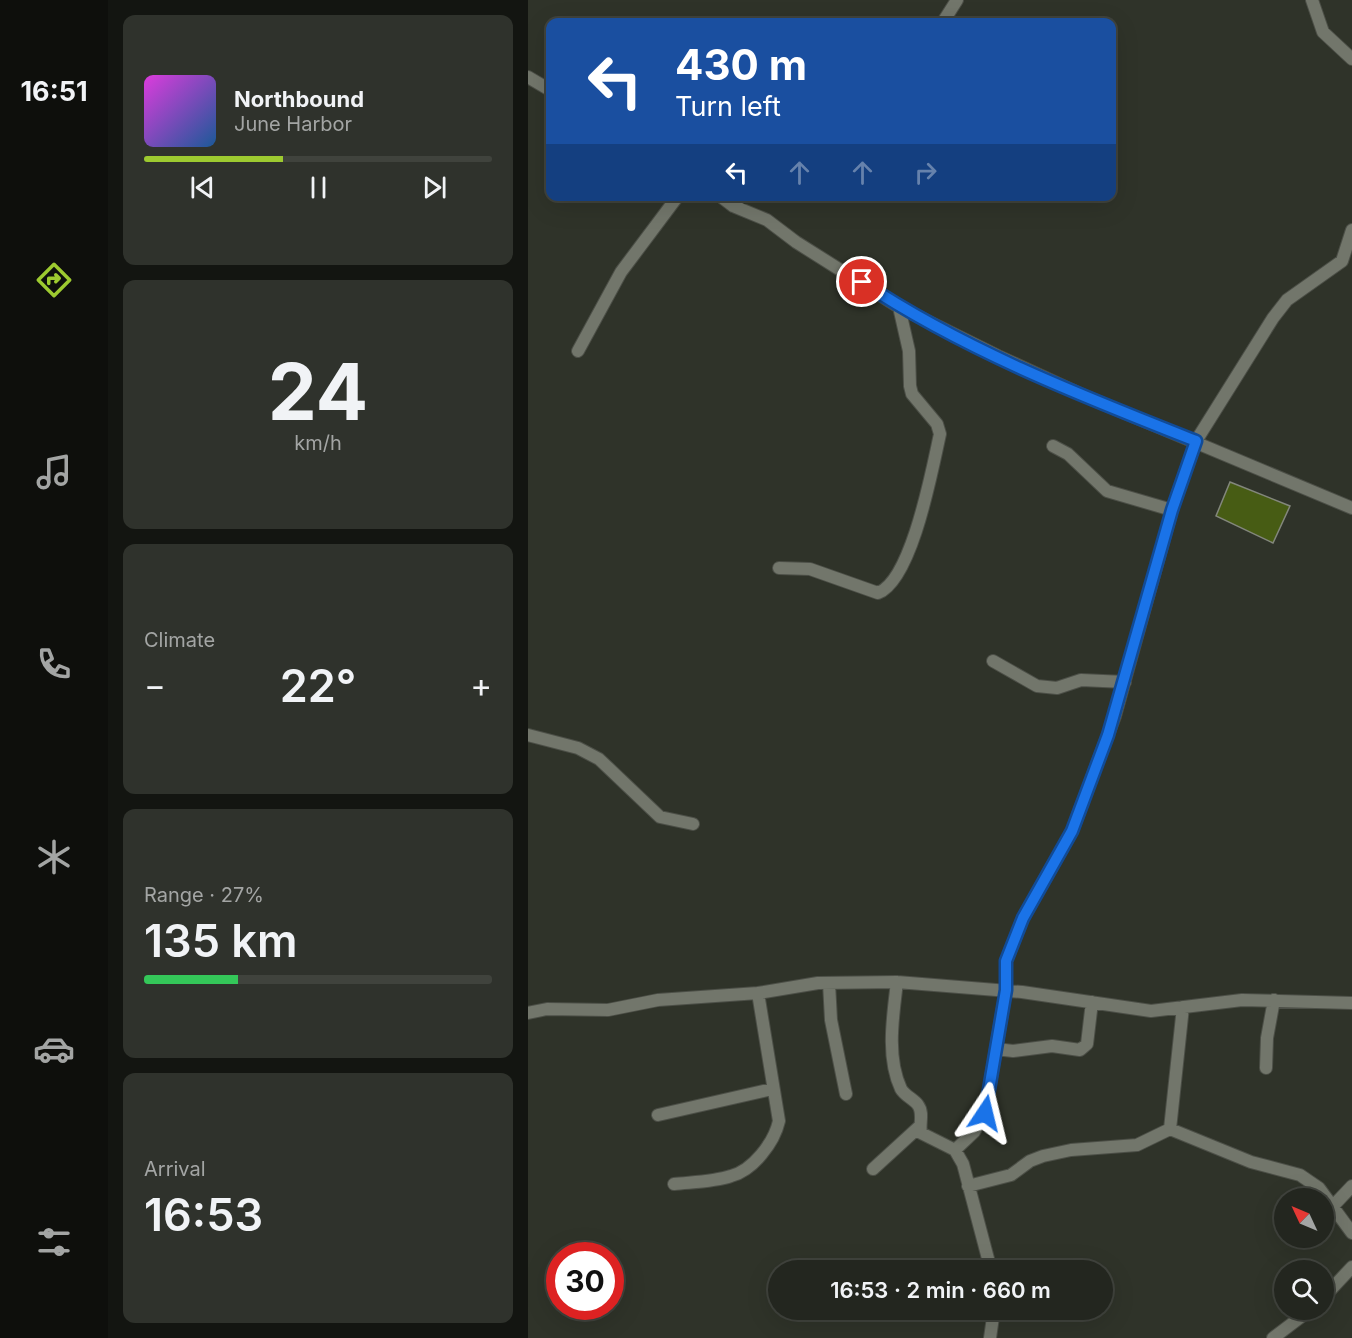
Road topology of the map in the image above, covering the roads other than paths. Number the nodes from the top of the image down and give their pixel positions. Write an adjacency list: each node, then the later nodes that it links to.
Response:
1 (957, 0): 3 (street)
2 (1312, 0): 4 (street)
3 (946, 18)
4 (1352, 59)
5 (528, 77): 6 (street)
6 (546, 88)
7 (674, 201): 11 (street)
8 (737, 201): 10 (street)
9 (1352, 230): 12 (street)
10 (899, 307): 12 (street); 16 (street)
11 (578, 351)
12 (1196, 441): 14 (street); 15 (street)
13 (1053, 446): 15 (street)
14 (1352, 508)
15 (1172, 510): 18 (street)
16 (779, 568)
17 (993, 661): 18 (street)
18 (1125, 682): 23 (street)
19 (528, 735): 20 (street)
20 (693, 824)
21 (897, 982): 22 (street); 23 (street); 35 (street)
22 (829, 983): 24 (street); 33 (street)
23 (1006, 990): 26 (street); 30 (street)
24 (758, 993): 29 (street); 32 (street)
25 (1274, 1000): 27 (street); 28 (street); 31 (street)
26 (1092, 1002): 28 (street); 30 (street)
27 (1352, 1003)
28 (1184, 1007): 36 (street)
29 (528, 1013)
30 (996, 1049): 37 (street)
31 (1266, 1068)
32 (772, 1089): 34 (street); 39 (street)
33 (846, 1094)
34 (658, 1115)
35 (920, 1126): 37 (street); 38 (street)
36 (1170, 1129): 40 (street); 42 (street)
37 (955, 1150): 40 (street)
38 (873, 1169)
39 (674, 1184)
40 (968, 1186): 45 (street)
41 (1352, 1186): 43 (street)
42 (1319, 1188)
43 (1334, 1206): 44 (street)
44 (1352, 1233)
45 (988, 1260)
46 (1352, 1268): 47 (street)
47 (1334, 1287)
48 (993, 1320): 50 (street)
49 (1297, 1320): 51 (street)
50 (990, 1338)
51 (1273, 1338)

